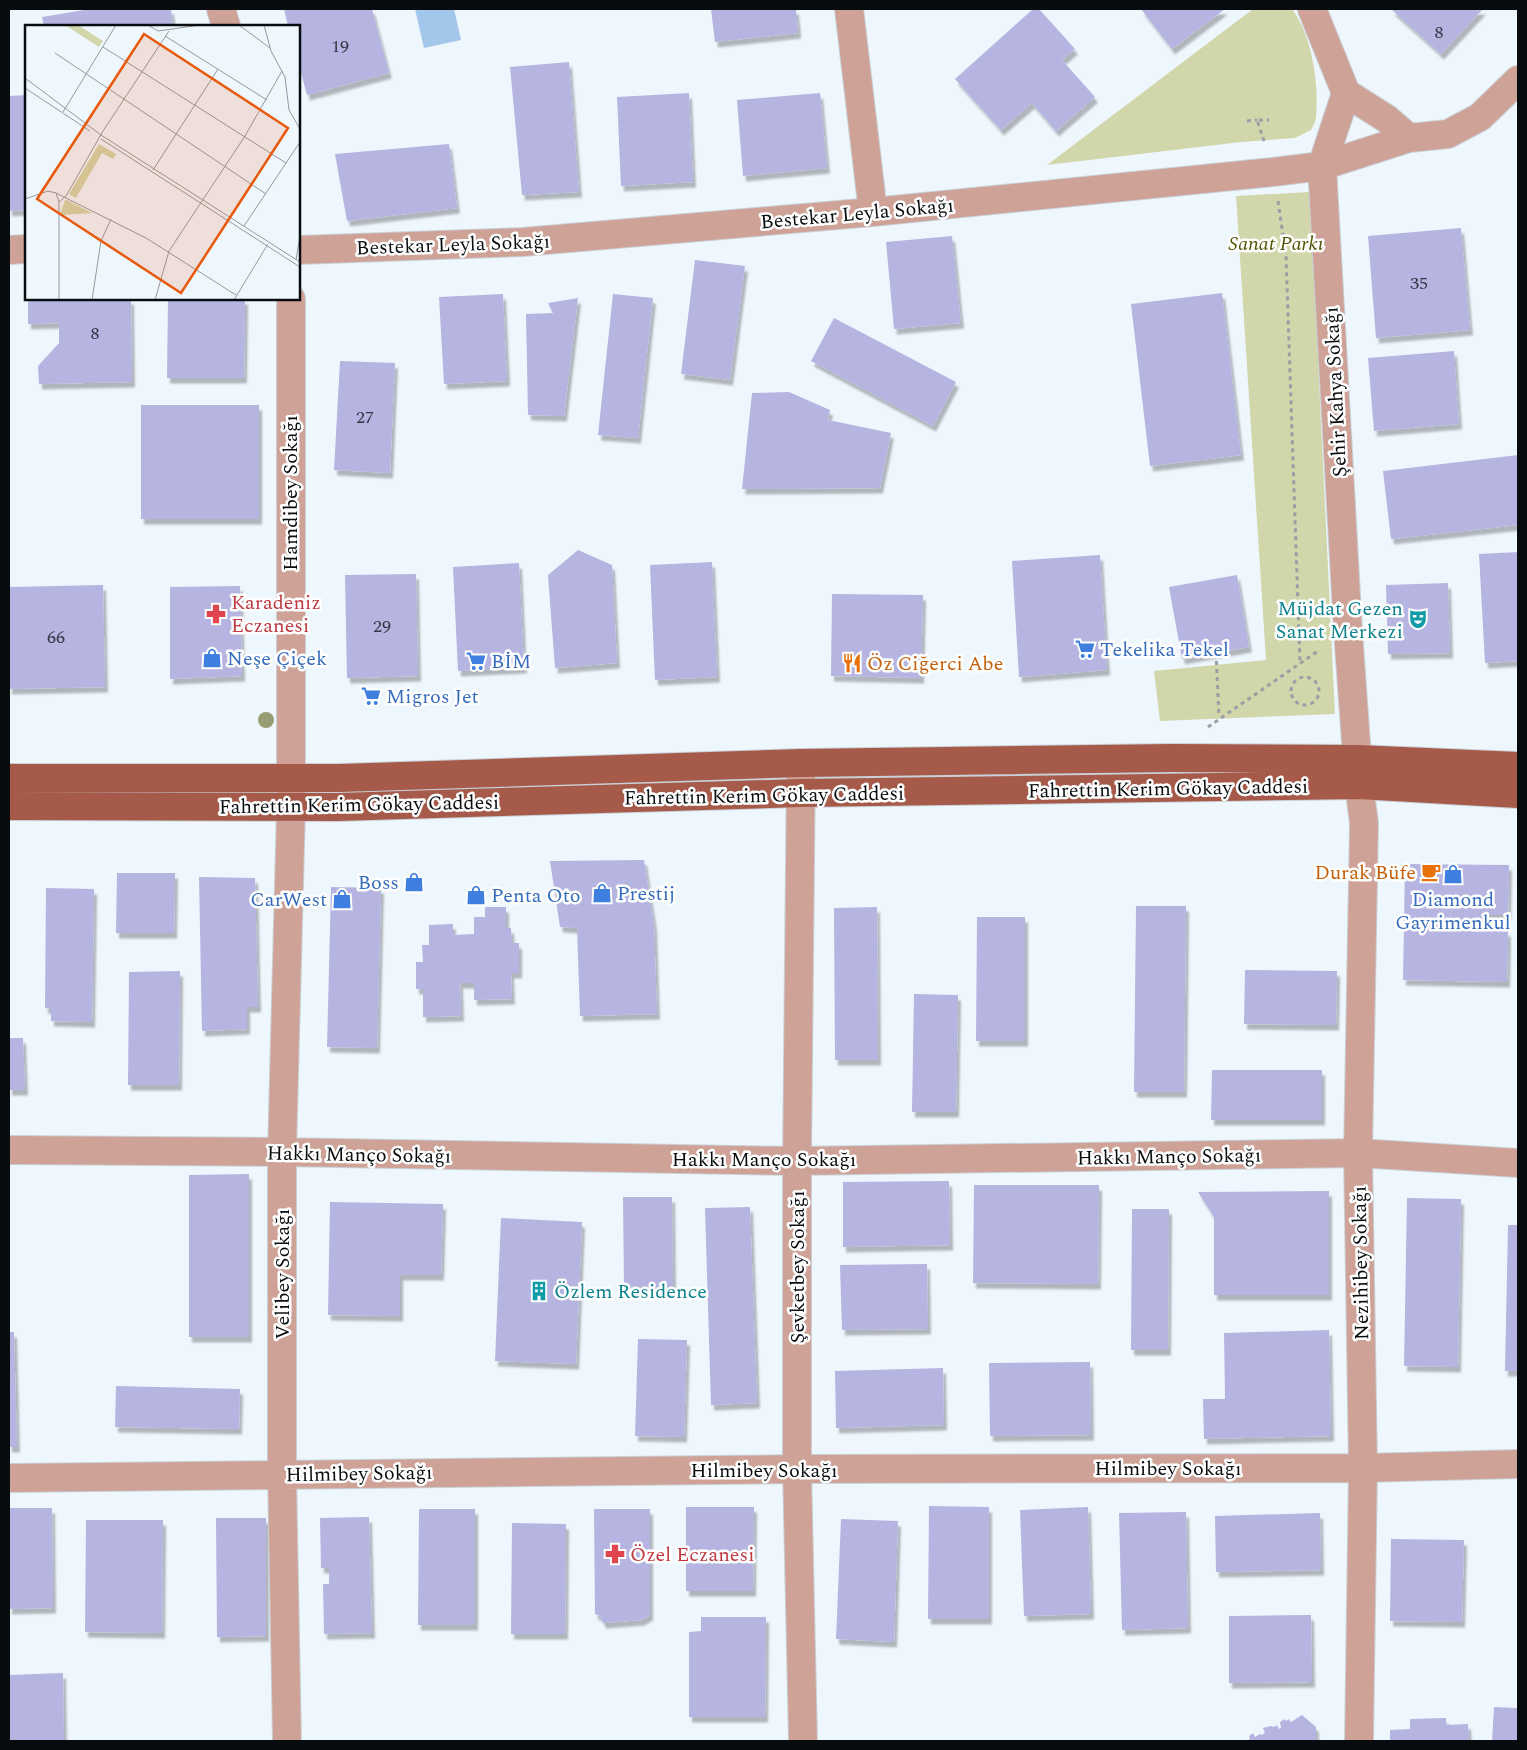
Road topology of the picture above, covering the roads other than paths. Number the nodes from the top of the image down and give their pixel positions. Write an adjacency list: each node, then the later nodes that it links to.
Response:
1 (221, 9): 4 (street)
2 (849, 9): 9 (street)
3 (1312, 9): 6 (street)
4 (226, 25)
5 (1518, 80): 7 (street, Bestekar Leyla Sokağı)
6 (1346, 93): 7 (street); 8 (street, Şehir Kahya Sokağı)
7 (1409, 138): 8 (street, Bestekar Leyla Sokağı)
8 (1322, 166): 9 (street, Bestekar Leyla Sokağı); 16 (street, Şehir Kahya Sokağı)
9 (873, 212): 12 (street, Bestekar Leyla Sokağı)
10 (25, 249): 11 (street)
11 (9, 250)
12 (300, 250)
13 (290, 300): 18 (street, Hamdibey Sokağı)
14 (801, 763): 16 (main road, Fahrettin Kerim Gökay Caddesi); 18 (main road, Fahrettin Kerim Gökay Caddesi); 19 (street, Şevketbey Sokağı)
15 (1518, 766): 16 (main road, Fahrettin Kerim Gökay Caddesi)
16 (1358, 772): 19 (main road, Fahrettin Kerim Gökay Caddesi); 20 (main road, Fahrettin Kerim Gökay Caddesi); 25 (street, Nezihibey Sokağı)
17 (9, 778): 18 (main road, Fahrettin Kerim Gökay Caddesi)
18 (291, 779): 22 (street, Hamdibey Sokağı)
19 (801, 793): 22 (main road, Fahrettin Kerim Gökay Caddesi); 26 (street, Şevketbey Sokağı)
20 (1518, 794)
21 (9, 806): 22 (main road, Fahrettin Kerim Gökay Caddesi)
22 (291, 808): 24 (street, Velibey Sokağı)
23 (9, 1150): 24 (street, Hakkı Manço Sokağı)
24 (282, 1152): 26 (street, Hakkı Manço Sokağı); 31 (street, Velibey Sokağı)
25 (1358, 1153): 26 (street, Hakkı Manço Sokağı); 27 (street, Hakkı Manço Sokağı); 29 (street, Nezihibey Sokağı)
26 (797, 1161): 30 (street, Şevketbey Sokağı)
27 (1518, 1163)
28 (1518, 1464): 29 (street, Hilmibey Sokağı)
29 (1363, 1468): 30 (street, Hilmibey Sokağı); 35 (street, Nezihibey Sokağı)
30 (797, 1469): 31 (street, Hilmibey Sokağı); 34 (street, Şevketbey Sokağı)
31 (282, 1474): 32 (street, Hilmibey Sokağı); 33 (street, Velibey Sokağı)
32 (9, 1478)
33 (287, 1741)
34 (803, 1741)
35 (1359, 1741)

